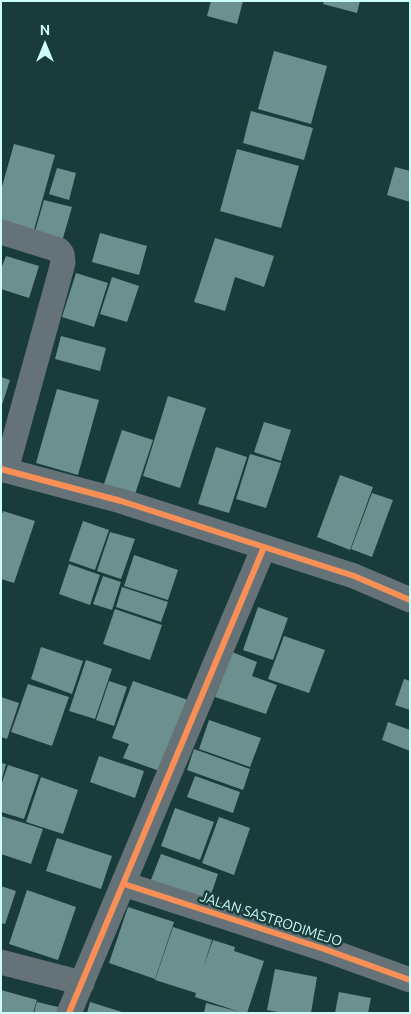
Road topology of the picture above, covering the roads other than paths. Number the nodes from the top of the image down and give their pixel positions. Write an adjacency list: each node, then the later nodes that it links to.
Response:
1 (1, 232): 2 (street)
2 (3, 469): 3 (street)
3 (264, 547): 4 (street); 5 (street)
4 (410, 600)
5 (124, 884): 7 (street, JALAN SASTRODIMEJO); 8 (street)
6 (1, 962): 8 (street)
7 (410, 980)
8 (82, 983): 9 (street)
9 (69, 1013)

